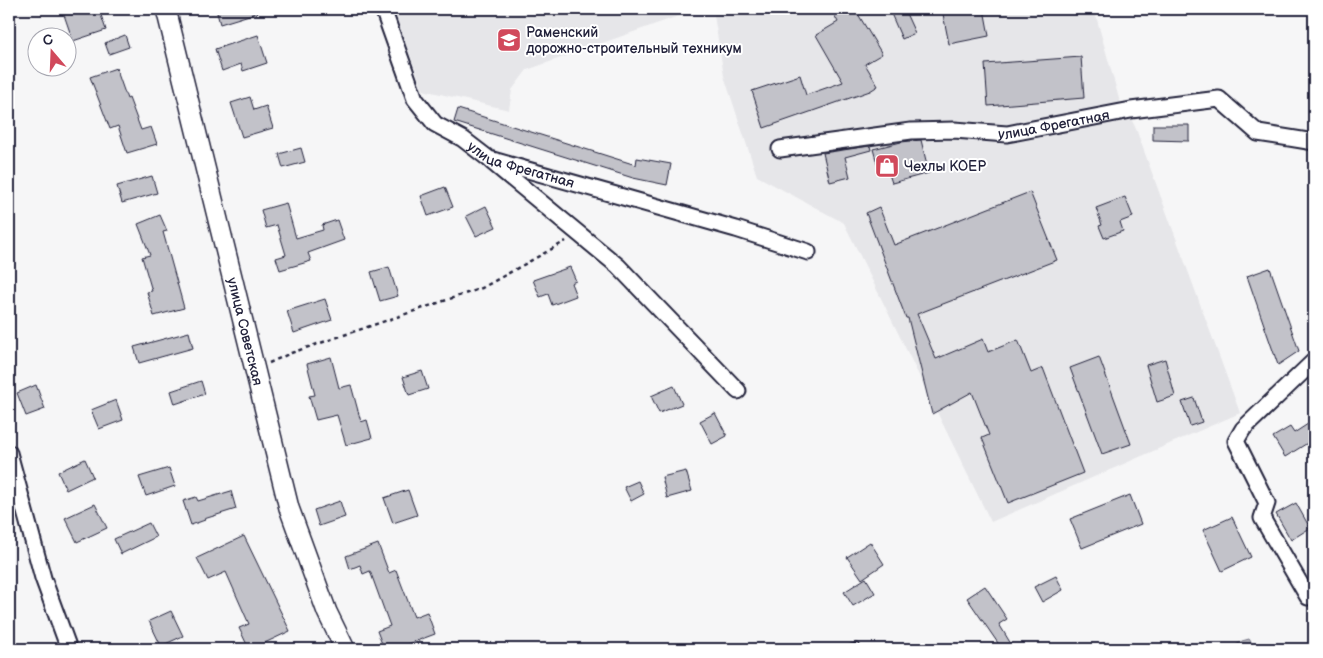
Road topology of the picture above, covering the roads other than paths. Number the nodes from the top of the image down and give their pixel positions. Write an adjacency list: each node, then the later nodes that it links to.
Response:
1 (166, 9): 12 (street, улица Советская)
2 (383, 9): 5 (street, улица Фрегатная)
3 (1314, 142): 4 (street, улица Фрегатная)
4 (780, 149)
5 (489, 159): 6 (street, улица Фрегатная); 8 (street)
6 (808, 252)
7 (1314, 361): 10 (street)
8 (738, 391)
9 (9, 453): 11 (street)
10 (1314, 592)
11 (69, 649)
12 (345, 649)

